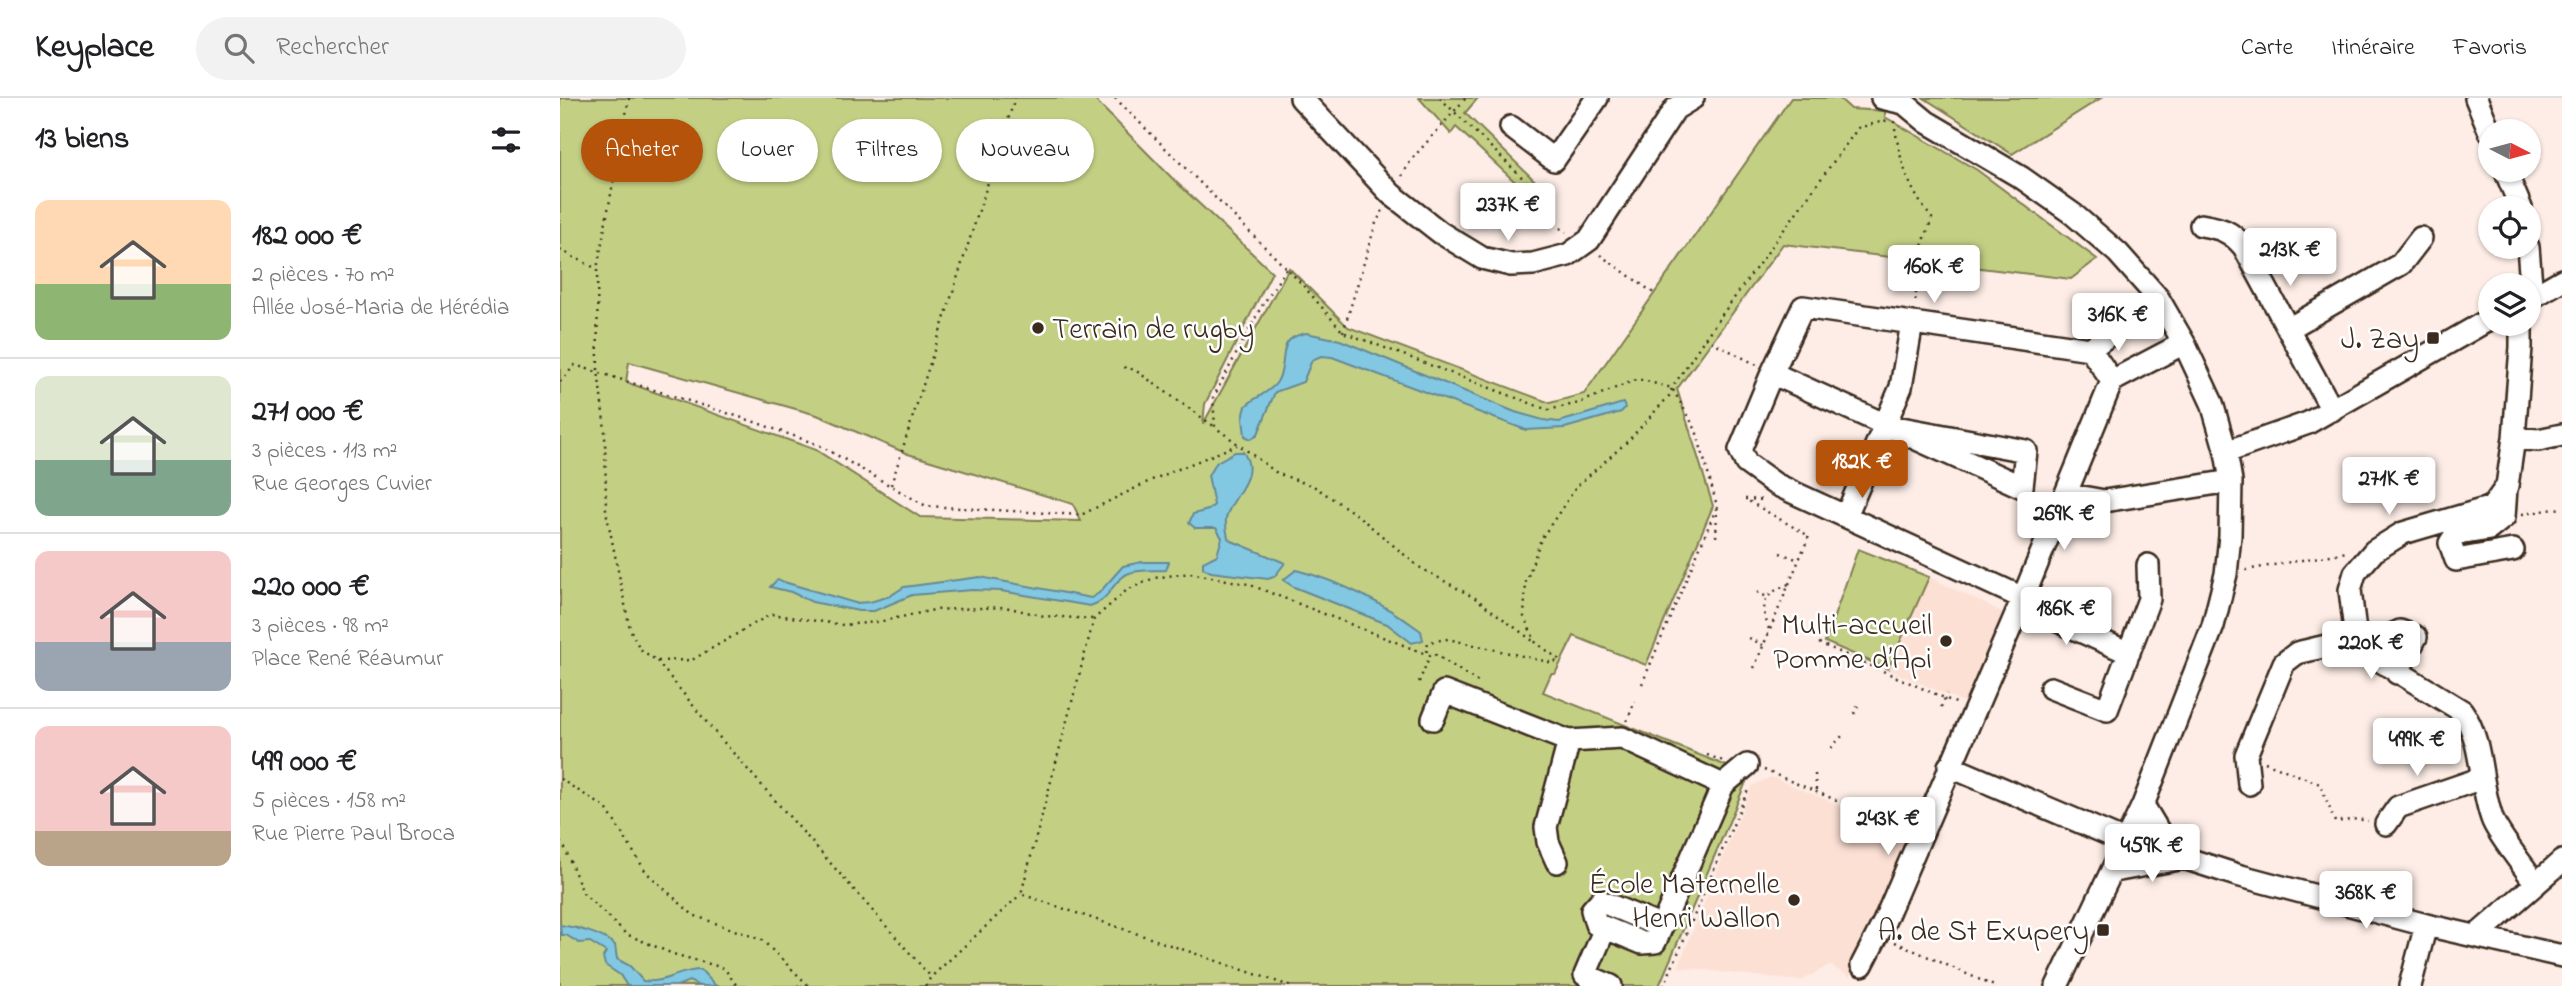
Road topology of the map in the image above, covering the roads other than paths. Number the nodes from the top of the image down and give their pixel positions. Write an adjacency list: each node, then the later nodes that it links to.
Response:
1 (1301, 98): 6 (street)
2 (1597, 98): 8 (street)
3 (1882, 98): 5 (street)
4 (2476, 98): 7 (street)
5 (1903, 100): 13 (street)
6 (1677, 102)
7 (2485, 119)
8 (1511, 128)
9 (2201, 225): 16 (street)
10 (2421, 238): 16 (street)
11 (2562, 280): 12 (street)
12 (2541, 292)
13 (2158, 298): 18 (street); 19 (street)
14 (1912, 323): 19 (street); 20 (street); 23 (street)
15 (2478, 326): 22 (street)
16 (2288, 329): 22 (street)
17 (2521, 336): 25 (street)
18 (2184, 343): 21 (street); 26 (street)
19 (2090, 349): 21 (street)
20 (1772, 373): 23 (street); 30 (street)
21 (2112, 381): 29 (street)
22 (2332, 410): 26 (street)
23 (1885, 425): 23 (street); 30 (street)
24 (2562, 435): 25 (street)
25 (2514, 438): 28 (street)
26 (2226, 452): 27 (street)
27 (2231, 481): 29 (street); 45 (street)
28 (2507, 486): 31 (street); 34 (street)
29 (2066, 494): 33 (street)
30 (1846, 516): 33 (street)
31 (2513, 550)
32 (2148, 565): 35 (street)
33 (2022, 601): 35 (street); 41 (street)
34 (2358, 644): 36 (street); 36 (street); 43 (street)
35 (2129, 653): 37 (street)
36 (2397, 673): 42 (street)
37 (2051, 688)
38 (1433, 719): 39 (street)
39 (1569, 741): 44 (street); 50 (street)
40 (1747, 765): 44 (street)
41 (1949, 766): 47 (street); 58 (street)
42 (2482, 778): 46 (street); 52 (street)
43 (2249, 784)
44 (1723, 785): 59 (street)
45 (2143, 805): 47 (street); 48 (street)
46 (2386, 824)
47 (2127, 842): 51 (street)
48 (2184, 858): 51 (street); 54 (street)
49 (2562, 861): 52 (street)
50 (1557, 862)
51 (2114, 871): 60 (street)
52 (2536, 884): 53 (street)
53 (2517, 901): 55 (street); 56 (street)
54 (2426, 925): 55 (street); 61 (street)
55 (2476, 936): 56 (street)
56 (2524, 947): 57 (street)
57 (2562, 956)
58 (1862, 965)
59 (1611, 986)
60 (2057, 986)
61 (2410, 986)

